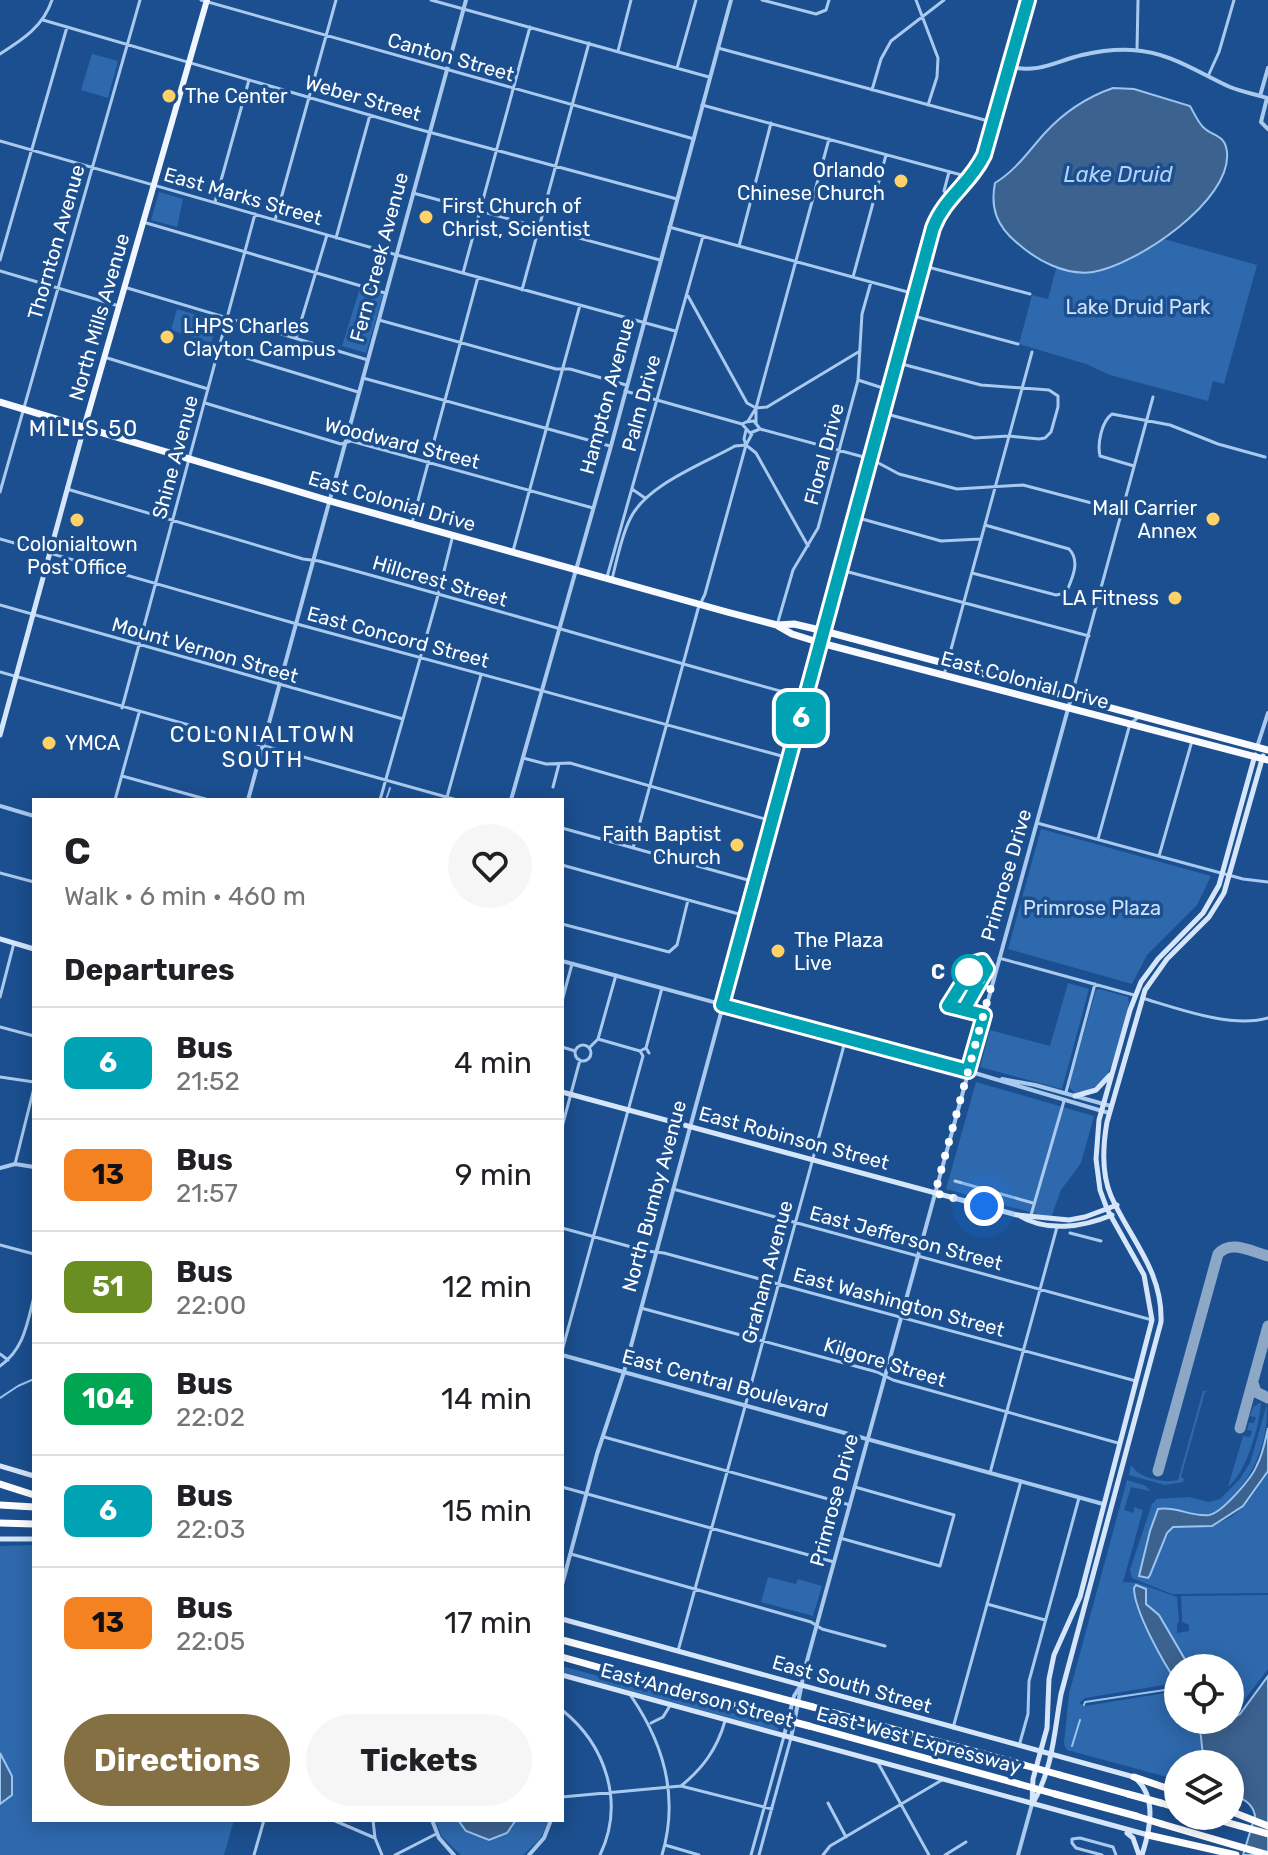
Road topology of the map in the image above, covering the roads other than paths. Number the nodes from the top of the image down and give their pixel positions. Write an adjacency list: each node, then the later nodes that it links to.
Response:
1 (52, 0): 19 (street)
2 (140, 0): 24 (street, Thornton Avenue)
3 (205, 0): 22 (street, Canton Street); 29 (main road, North Mills Avenue)
4 (336, 0): 22 (street)
5 (431, 0): 17 (street)
6 (466, 0): 17 (street, Fern Creek Avenue)
7 (631, 0): 27 (street)
8 (696, 0): 31 (street)
9 (731, 0): 25 (street, Hampton Avenue)
10 (762, 0): 11 (street)
11 (829, 0)
12 (916, 0): 18 (street)
13 (944, 0): 18 (street)
14 (1028, 0): 30 (street, North Bumby Avenue)
15 (1138, 0): 26 (street)
16 (1234, 0): 34 (street)
17 (464, 9): 21 (street); 33 (street, Fern Creek Avenue)
18 (923, 16): 38 (street); 42 (street)
19 (43, 20): 20 (street, Weber Street); 28 (street)
20 (67, 27): 24 (street, Weber Street); 53 (street)
21 (530, 27): 23 (street); 37 (street)
22 (327, 36): 33 (street, Canton Street); 39 (street)
23 (589, 43): 27 (street); 43 (street)
24 (127, 45): 29 (street, Weber Street); 56 (street, Thornton Avenue)
25 (718, 48): 35 (street, Hampton Avenue); 38 (street)
26 (1137, 50): 30 (street); 34 (street)
27 (617, 51): 31 (street)
28 (0, 54)
29 (189, 62): 36 (street, Weber Street); 59 (main road, North Mills Avenue)
30 (1010, 67): 46 (street, North Bumby Avenue)
31 (677, 68): 35 (street)
32 (1268, 68): 40 (street)
33 (447, 71): 37 (street, Canton Street); 48 (street, Fern Creek Avenue)
34 (1209, 74): 40 (street)
35 (710, 77): 41 (street, Hampton Avenue)
36 (249, 80): 39 (street, Weber Street); 63 (street)
37 (513, 90): 43 (street, Canton Street); 52 (street)
38 (872, 90): 42 (street)
39 (309, 97): 44 (street, Weber Street); 66 (street)
40 (1265, 97): 47 (street)
41 (702, 105): 45 (street); 49 (street, Hampton Avenue)
42 (928, 105): 46 (street)
43 (572, 106): 49 (street, Canton Street); 55 (street)
44 (370, 115): 48 (street, Weber Street); 72 (street)
45 (771, 123): 50 (street); 73 (street)
46 (994, 123): 58 (street, North Bumby Avenue)
47 (1268, 129)
48 (430, 132): 52 (street, Weber Street); 60 (street, Fern Creek Avenue)
49 (694, 139): 62 (street, Hampton Avenue)
50 (829, 139): 54 (street); 78 (street)
51 (0, 141): 53 (street, East Marks Street)
52 (496, 149): 55 (street, Weber Street); 64 (street)
53 (31, 150): 56 (street, East Marks Street); 76 (street)
54 (886, 155): 57 (street); 84 (street)
55 (556, 166): 62 (street, Weber Street); 69 (street)
56 (92, 168): 59 (street, East Marks Street); 87 (street, Thornton Avenue)
57 (949, 172): 58 (street); 61 (street, North Bumby Avenue)
58 (969, 177): 61 (street, North Bumby Avenue)
59 (153, 185): 63 (street, East Marks Street); 67 (main road, North Mills Avenue)
60 (413, 193): 64 (street); 75 (street, Fern Creek Avenue)
61 (950, 197): 79 (street, North Bumby Avenue)
62 (677, 199): 68 (street, Hampton Avenue)
63 (215, 202): 65 (street, East Marks Street)
64 (479, 211): 69 (street); 82 (street)
65 (255, 214): 66 (street, East Marks Street); 74 (street, Shine Avenue)
66 (275, 220): 70 (street, East Marks Street)
67 (143, 222): 74 (street); 86 (main road, North Mills Avenue)
68 (669, 227): 71 (street); 77 (street, Hampton Avenue)
69 (539, 228): 77 (street); 88 (street)
70 (327, 235): 72 (street, East Marks Street); 81 (street)
71 (703, 236): 73 (street); 90 (street, Palm Drive)
72 (336, 238): 75 (street, East Marks Street)
73 (739, 246): 78 (street)
74 (245, 252): 81 (street); 96 (street, Shine Avenue)
75 (397, 255): 82 (street, East Marks Street); 89 (street, Fern Creek Avenue)
76 (0, 260)
77 (660, 260): 98 (street, Hampton Avenue)
78 (795, 261): 84 (street); 123 (street)
79 (924, 266): 91 (street, North Bumby Avenue); 92 (street)
80 (0, 271): 87 (street)
81 (316, 272): 89 (street); 100 (street)
82 (463, 273): 83 (street, East Marks Street)
83 (478, 277): 88 (street, East Marks Street); 101 (street)
84 (853, 277): 85 (street)
85 (871, 282): 91 (street); 104 (street, Floral Drive)
86 (124, 287): 94 (main road, North Mills Avenue); 96 (street)
87 (57, 288): 94 (street); 124 (street, Thornton Avenue)
88 (522, 290): 93 (street)
89 (386, 293): 97 (street, Fern Creek Avenue)
90 (687, 294): 99 (street, Palm Drive); 123 (street)
91 (915, 294): 95 (street, North Bumby Avenue)
92 (1030, 294)
93 (580, 305): 98 (street); 109 (street)
94 (119, 306): 106 (main road, North Mills Avenue)
95 (910, 315): 102 (street); 108 (street, North Bumby Avenue)
96 (226, 319): 100 (street); 103 (street, Shine Avenue)
97 (379, 320): 101 (street); 107 (street, Fern Creek Avenue)
98 (643, 322): 99 (street); 112 (street, Hampton Avenue)
99 (675, 331): 120 (street, Palm Drive)
100 (296, 338): 107 (street)
101 (460, 342): 109 (street); 119 (street)
102 (1018, 344)
103 (220, 350): 114 (street, Shine Avenue); 117 (street)
104 (860, 351): 111 (street, Floral Drive); 123 (street)
105 (1032, 352): 113 (street)
106 (104, 357): 114 (street); 128 (main road, North Mills Avenue)
107 (368, 360): 110 (street, Fern Creek Avenue)
108 (897, 363): 113 (street); 115 (street, North Bumby Avenue)
109 (563, 369): 112 (street); 130 (street)
110 (363, 378): 117 (street, Fern Creek Avenue); 119 (street)
111 (858, 380): 115 (street); 135 (street, Floral Drive)
112 (627, 385): 116 (street, Hampton Avenue)
113 (1022, 387): 131 (street); 131 (street)
114 (209, 389): 122 (street, Shine Avenue)
115 (890, 390): 125 (street, North Bumby Avenue)
116 (625, 391): 120 (street); 134 (street, Hampton Avenue)
117 (359, 392): 132 (street, Fern Creek Avenue)
118 (1153, 397): 126 (street, Primrose Drive)
119 (445, 400): 130 (street); 139 (street)
120 (657, 401): 127 (street); 143 (street, Palm Drive)
121 (0, 402): 124 (highway, East Colonial Drive)
122 (205, 403): 132 (street, Woodward Street); 137 (street, Shine Avenue)
123 (756, 408): 127 (street); 129 (street)
124 (23, 409): 128 (highway, East Colonial Drive); 145 (street, Thornton Avenue)
125 (883, 413): 131 (street); 138 (street, North Bumby Avenue)
126 (1147, 420): 136 (street); 140 (street, Primrose Drive); 140 (street)
127 (745, 425): 129 (street); 129 (street); 133 (street)
128 (84, 428): 137 (highway, East Colonial Drive); 142 (main road, North Mills Avenue)
129 (756, 428): 133 (street); 135 (street)
130 (546, 429): 134 (street); 144 (street)
131 (1009, 436): 141 (street)
132 (346, 442): 139 (street, Woodward Street); 147 (street, Fern Creek Avenue)
133 (746, 445): 146 (street); 157 (street); 168 (street)
134 (611, 446): 148 (street, Hampton Avenue)
135 (839, 451): 138 (street); 157 (street, Floral Drive)
136 (1265, 457)
137 (190, 459): 147 (highway, East Colonial Drive); 151 (street, Shine Avenue)
138 (871, 459): 141 (street); 150 (street, North Bumby Avenue)
139 (429, 463): 144 (street, Woodward Street); 152 (street)
140 (1134, 466): 149 (street, Primrose Drive)
141 (995, 487): 149 (street); 153 (street)
142 (67, 489): 151 (street, Hillcrest Street); 159 (main road, North Mills Avenue)
143 (632, 489): 146 (street); 164 (street, Palm Drive)
144 (529, 490): 148 (street, Woodward Street); 158 (street)
145 (0, 492)
146 (645, 498): 164 (street)
147 (330, 501): 152 (highway, East Colonial Drive); 160 (street, Fern Creek Avenue)
148 (593, 508): 161 (street, Hampton Avenue)
149 (1122, 511): 175 (street, Primrose Drive)
150 (855, 517): 156 (street); 162 (street, North Bumby Avenue)
151 (172, 521): 160 (street, Hillcrest Street); 165 (street, Shine Avenue)
152 (412, 523): 154 (highway, East Colonial Drive)
153 (985, 525): 156 (street); 163 (street)
154 (453, 535): 158 (highway, East Colonial Drive); 166 (street)
155 (0, 539): 159 (street, East Concord Street)
156 (981, 539): 163 (street)
157 (808, 546): 172 (street, Floral Drive)
158 (513, 551): 161 (highway, East Colonial Drive)
159 (50, 552): 165 (street, East Concord Street); 170 (main road, North Mills Avenue)
160 (313, 561): 166 (street, Hillcrest Street); 171 (street, Fern Creek Avenue)
161 (576, 569): 164 (highway, East Colonial Drive); 173 (street, Hampton Avenue)
162 (840, 569): 167 (street); 174 (street, North Bumby Avenue)
163 (972, 573): 167 (street)
164 (609, 578): 168 (highway, East Colonial Drive)
165 (155, 582): 171 (street, East Concord Street); 177 (street, Shine Avenue)
166 (438, 593): 173 (street, Hillcrest Street); 178 (street)
167 (964, 602): 175 (street); 179 (street)
168 (700, 604): 172 (highway, East Colonial Drive); 180 (street)
169 (0, 605): 170 (street, Mount Vernon Street)
170 (33, 614): 177 (street, Mount Vernon Street); 184 (main road, North Mills Avenue)
171 (297, 624): 178 (street, East Concord Street); 185 (street, Fern Creek Avenue)
172 (777, 625): 174 (highway, East Colonial Drive); 176 (highway, East Colonial Drive)
173 (560, 631): 180 (street, Hillcrest Street); 186 (street, Hampton Avenue)
174 (824, 631): 176 (street, North Bumby Avenue); 179 (highway, East Colonial Drive)
175 (1089, 636): 188 (street, Primrose Drive)
176 (821, 643): 183 (highway, East Colonial Drive); 187 (street, North Bumby Avenue)
177 (138, 646): 185 (street, Mount Vernon Street); 189 (street, Shine Avenue)
178 (421, 658): 182 (street, East Concord Street); 194 (street)
179 (947, 664): 183 (street); 188 (highway, East Colonial Drive)
180 (683, 665): 187 (street, Hillcrest Street); 196 (street)
181 (0, 672): 184 (street)
182 (481, 675): 186 (street, East Concord Street); 210 (street)
183 (944, 675): 190 (highway, East Colonial Drive)
184 (16, 677): 189 (street); 198 (main road, North Mills Avenue)
185 (280, 686): 194 (street, Mount Vernon Street); 200 (street, Fern Creek Avenue)
186 (542, 691): 196 (street, East Concord Street); 202 (street, Hampton Avenue)
187 (806, 698): 203 (street, North Bumby Avenue)
188 (1071, 698): 190 (street, Primrose Drive); 193 (highway, East Colonial Drive)
189 (122, 708): 191 (street)
190 (1069, 708): 195 (highway, East Colonial Drive); 220 (street, Primrose Drive)
191 (139, 713): 200 (street); 206 (street)
192 (1268, 713): 201 (street)
193 (1140, 716): 195 (street); 197 (highway, East Colonial Drive)
194 (403, 719): 207 (street)
195 (1130, 724): 199 (highway, East Colonial Drive); 222 (street)
196 (667, 725): 203 (street, East Concord Street); 209 (street)
197 (1194, 731): 199 (street); 201 (highway, East Colonial Drive)
198 (0, 735)
199 (1192, 740): 204 (highway, East Colonial Drive); 224 (street)
200 (263, 747): 207 (street); 213 (street, Fern Creek Avenue)
201 (1265, 747): 204 (main road)
202 (523, 758): 205 (street); 216 (street, Hampton Avenue)
203 (789, 758): 219 (street, North Bumby Avenue)
204 (1262, 758): 227 (main road)
205 (559, 764): 208 (street); 209 (street)
206 (122, 776): 211 (street); 212 (street)
207 (385, 780): 210 (street); 214 (street)
208 (553, 787)
209 (649, 787): 219 (street); 223 (street)
210 (447, 797): 215 (street)
211 (116, 798)
212 (202, 798)
213 (249, 798)
214 (380, 798)
215 (450, 798)
216 (512, 798)
217 (0, 806): 218 (street)
218 (32, 815)
219 (772, 821): 229 (street, North Bumby Avenue)
220 (1037, 823): 222 (street); 237 (street, Primrose Drive)
221 (564, 829): 223 (street)
222 (1098, 839): 224 (street)
223 (633, 848): 229 (street)
224 (1159, 856): 227 (street)
225 (564, 866): 231 (street)
226 (0, 873): 228 (street)
227 (1226, 874): 230 (street); 244 (main road); 246 (main road)
228 (32, 881)
229 (756, 882): 232 (street, North Bumby Avenue)
230 (1268, 882)
231 (688, 899): 232 (street); 233 (street)
232 (746, 916): 247 (street, North Bumby Avenue)
233 (564, 925)
234 (0, 939): 235 (main road)
235 (14, 943): 236 (main road); 245 (street)
236 (32, 948)
237 (999, 958): 241 (street); 260 (street, Primrose Drive)
238 (564, 962): 239 (street)
239 (572, 964): 240 (street); 243 (street)
240 (616, 975): 242 (street); 252 (street)
241 (1095, 984): 244 (street); 266 (street)
242 (662, 988): 247 (street); 255 (street)
243 (564, 994)
244 (1135, 995): 246 (street); 261 (main road)
245 (0, 997)
246 (1142, 998): 248 (street); 271 (main road)
247 (722, 1005): 251 (street); 274 (street, North Bumby Avenue)
248 (1268, 1018)
249 (0, 1027): 250 (street)
250 (32, 1035)
251 (846, 1038): 260 (street); 275 (street, Graham Avenue)
252 (598, 1039): 254 (street); 257 (street)
253 (564, 1048): 256 (street)
254 (589, 1048): 256 (street); 259 (street)
255 (646, 1048): 257 (street); 258 (street)
256 (575, 1051): 259 (street)
257 (640, 1051): 258 (street)
258 (643, 1056): 272 (street)
259 (580, 1060): 267 (street)
260 (968, 1071): 263 (street); 281 (street, Primrose Drive)
261 (1113, 1071): 269 (main road); 271 (main road)
262 (0, 1077): 264 (street)
263 (987, 1077): 266 (street); 270 (street)
264 (32, 1082)
265 (564, 1093): 267 (main road, East Robinson Street)
266 (1066, 1094): 269 (street)
267 (571, 1095): 272 (main road, East Robinson Street); 273 (street)
268 (32, 1096): 276 (street)
269 (1075, 1096): 271 (street)
270 (1064, 1101): 271 (street); 282 (street)
271 (1106, 1109): 283 (main road); 284 (main road)
272 (628, 1110): 274 (main road, East Robinson Street); 293 (street)
273 (564, 1120)
274 (689, 1126): 275 (main road, East Robinson Street); 280 (street, North Bumby Avenue)
275 (812, 1161): 281 (main road, East Robinson Street); 287 (street, Graham Avenue)
276 (15, 1164): 277 (street); 278 (street)
277 (32, 1167)
278 (0, 1168)
279 (955, 1181): 282 (street)
280 (673, 1189): 287 (street, East Jefferson Street); 296 (street, North Bumby Avenue)
281 (935, 1193): 285 (main road, East Robinson Street); 298 (street, Primrose Drive)
282 (1034, 1203): 286 (street)
283 (1118, 1208): 284 (main road, East Robinson Street); 334 (main road)
284 (1109, 1212): 286 (main road, East Robinson Street); 288 (main road, East Robinson Street); 304 (main road)
285 (1017, 1215): 286 (main road, East Robinson Street); 289 (main road, East Robinson Street)
286 (1031, 1215)
287 (796, 1222): 298 (street, East Jefferson Street); 299 (street, Graham Avenue)
288 (1076, 1226): 289 (main road, East Robinson Street); 292 (street)
289 (1057, 1227): 300 (street)
290 (564, 1229): 293 (street, East Washington Street)
291 (1070, 1233): 292 (street)
292 (1077, 1235): 294 (street)
293 (594, 1237): 296 (street, East Washington Street); 306 (street)
294 (1101, 1241)
295 (0, 1245): 297 (street)
296 (656, 1252): 299 (street, East Washington Street); 301 (street, North Bumby Avenue)
297 (32, 1253)
298 (918, 1256): 300 (street, East Jefferson Street); 303 (street, Primrose Drive)
299 (779, 1285): 303 (street, East Washington Street); 305 (street, Graham Avenue)
300 (1040, 1290): 304 (street, East Jefferson Street); 307 (street)
301 (641, 1308): 305 (street, Kilgore Street); 312 (street, North Bumby Avenue)
302 (32, 1312): 310 (street)
303 (901, 1317): 307 (street, East Washington Street); 313 (street, Primrose Drive)
304 (1152, 1320): 314 (main road)
305 (763, 1341): 313 (street, Kilgore Street); 315 (street, Graham Avenue)
306 (564, 1346)
307 (1024, 1351): 314 (street, East Washington Street); 316 (street)
308 (0, 1354): 310 (street)
309 (564, 1354): 312 (street, East Central Boulevard)
310 (8, 1360): 311 (street)
311 (0, 1366)
312 (624, 1372): 315 (street, East Central Boulevard); 317 (street, North Bumby Avenue)
313 (885, 1376): 316 (street, Kilgore Street); 318 (street, Primrose Drive)
314 (1136, 1381): 319 (main road)
315 (745, 1405): 318 (street, East Central Boulevard); 321 (street, Graham Avenue)
316 (1008, 1412): 319 (street, Kilgore Street); 322 (street)
317 (604, 1437): 321 (street); 328 (street, North Bumby Avenue)
318 (868, 1439): 322 (street, East Central Boulevard); 327 (street, Primrose Drive)
319 (1120, 1443): 331 (main road)
320 (0, 1466): 323 (main road)
321 (727, 1471): 333 (street); 338 (street, Graham Avenue)
322 (990, 1473): 324 (street, East Central Boulevard)
323 (32, 1475)
324 (1021, 1481): 330 (street, East Central Boulevard); 346 (street)
325 (0, 1484): 329 (highway)
326 (564, 1487): 328 (street)
327 (855, 1487): 333 (street, Primrose Drive); 339 (street)
328 (587, 1493): 338 (street); 342 (street, North Bumby Avenue)
329 (32, 1494)
330 (1079, 1498): 331 (street, East Central Boulevard); 348 (street)
331 (1104, 1504): 334 (street, East Central Boulevard); 364 (main road)
332 (0, 1505): 335 (highway)
333 (850, 1505): 339 (street, Primrose Drive)
334 (1111, 1506): 365 (main road)
335 (32, 1507)
336 (32, 1524): 337 (highway)
337 (0, 1525)
338 (711, 1528): 343 (street); 345 (street, Graham Avenue)
339 (840, 1538): 343 (street, Primrose Drive)
340 (0, 1539): 341 (main road)
341 (32, 1539)
342 (571, 1554): 344 (street, North Bumby Avenue); 345 (street)
343 (834, 1562): 349 (street, Primrose Drive)
344 (564, 1578)
345 (695, 1589): 349 (street); 352 (street, Graham Avenue)
346 (987, 1604): 348 (street); 361 (street)
347 (564, 1620): 352 (main road, East South Street)
348 (1045, 1620): 363 (street)
349 (817, 1625): 351 (street); 355 (street, Primrose Drive)
350 (564, 1640): 376 (highway, East-West Expressway, bridge)
351 (885, 1646)
352 (678, 1652): 355 (main road, East South Street)
353 (564, 1659): 396 (highway, East-West Expressway, bridge)
354 (564, 1676): 356 (main road, East Anderson Street)
355 (800, 1686): 361 (main road, East South Street); 362 (street, Primrose Drive)
356 (629, 1693): 357 (main road, East Anderson Street); 360 (street)
357 (671, 1704): 359 (main road, East Anderson Street); 360 (street)
358 (564, 1712): 372 (street)
359 (725, 1720): 362 (main road, East Anderson Street); 369 (street)
360 (649, 1723): 370 (street)
361 (953, 1729): 363 (main road, East South Street)
362 (787, 1737): 366 (main road, East Anderson Street); 378 (street, Primrose Drive); 379 (street, Primrose Drive)
363 (1019, 1747): 364 (main road, East South Street)
364 (1041, 1752): 365 (main road, East South Street); 375 (main road)
365 (1052, 1754): 367 (main road, East South Street); 375 (main road)
366 (877, 1761): 368 (main road, East Anderson Street); 377 (street)
367 (1134, 1777): 371 (highway); 391 (main road)
368 (942, 1780): 375 (main road, East Anderson Street); 377 (street)
369 (681, 1786): 370 (street); 378 (street)
370 (669, 1787): 372 (street); 395 (street)
371 (1164, 1787)
372 (611, 1792): 373 (street); 402 (street)
373 (564, 1797)
374 (828, 1803): 392 (street)
375 (1032, 1804): 388 (main road, East Anderson Street); 410 (street)
376 (1164, 1804)
377 (901, 1806): 392 (street); 408 (street)
378 (765, 1807): 379 (street); 405 (street, Primrose Drive)
379 (772, 1809): 406 (street, Primrose Drive)
380 (1244, 1817): 386 (highway)
381 (263, 1822): 397 (street)
382 (338, 1822): 393 (street)
383 (373, 1822): 393 (street)
384 (433, 1822): 389 (street)
385 (550, 1822): 401 (street)
386 (1268, 1826)
387 (1244, 1827): 390 (highway)
388 (1119, 1828): 391 (main road, East Anderson Street); 413 (main road)
389 (436, 1834): 399 (street); 400 (street)
390 (1268, 1834)
391 (1148, 1835): 396 (highway); 413 (main road)
392 (846, 1837): 407 (street)
393 (375, 1838): 398 (street)
394 (966, 1842): 409 (street)
395 (665, 1845): 403 (street); 404 (street)
396 (1238, 1851): 414 (highway, East-West Expressway)
397 (254, 1855)
398 (382, 1855)
399 (395, 1855)
400 (454, 1855)
401 (529, 1855)
402 (600, 1855)
403 (662, 1855)
404 (699, 1855)
405 (751, 1855)
406 (759, 1855)
407 (823, 1855)
408 (929, 1855)
409 (945, 1855)
410 (1018, 1855)
411 (1102, 1855): 412 (street)
412 (1116, 1855)
413 (1141, 1855)
414 (1268, 1855)

